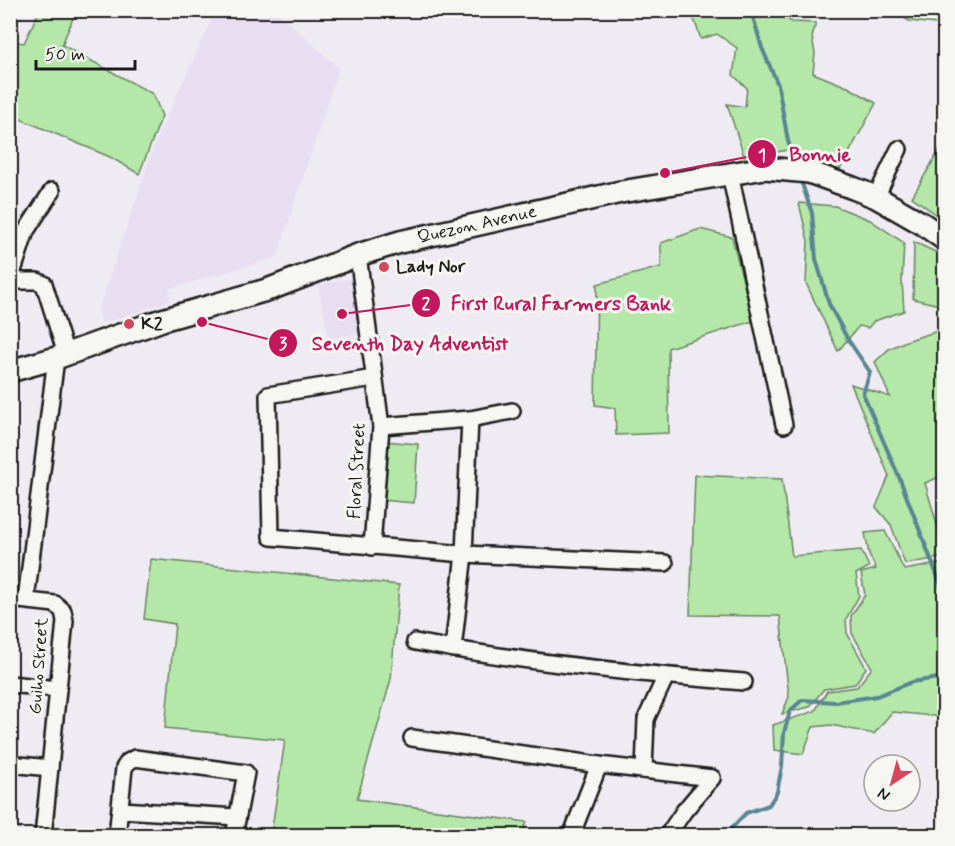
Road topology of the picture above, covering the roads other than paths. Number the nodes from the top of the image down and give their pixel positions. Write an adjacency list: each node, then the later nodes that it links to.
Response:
1 (899, 149): 4 (street)
2 (730, 174): 4 (main road, Quezon Avenue); 6 (main road, Quezon Avenue); 12 (street)
3 (52, 191): 7 (street)
4 (876, 197): 5 (main road, Quezon Avenue)
5 (945, 239)
6 (358, 255): 7 (main road, Quezon Avenue); 9 (street, Floral Street)
7 (61, 356): 8 (main road, Quezon Avenue); 17 (street)
8 (10, 371)
9 (374, 378): 13 (street, Floral Street); 14 (street)
10 (512, 411): 11 (street)
11 (470, 419): 13 (street); 15 (street)
12 (784, 425)
13 (381, 426): 14 (street, Floral Street)
14 (372, 546): 15 (street)
15 (464, 554): 16 (street); 19 (street)
16 (665, 562)
17 (18, 599): 23 (street, Guiho Street)
18 (415, 642): 19 (street)
19 (453, 650): 20 (street)
20 (666, 676): 21 (street); 28 (street)
21 (744, 682)
22 (10, 684): 23 (street)
23 (58, 689): 27 (street, Guiho Street)
24 (412, 738): 26 (street)
25 (10, 764): 27 (street)
26 (599, 765): 28 (street); 34 (street)
27 (50, 768): 31 (street, Guiho Street)
28 (644, 770): 35 (street)
29 (121, 810): 30 (street); 30 (street); 32 (street)
30 (237, 817): 33 (street)
31 (43, 836)
32 (117, 836)
33 (234, 836)
34 (571, 836)
35 (667, 836)

